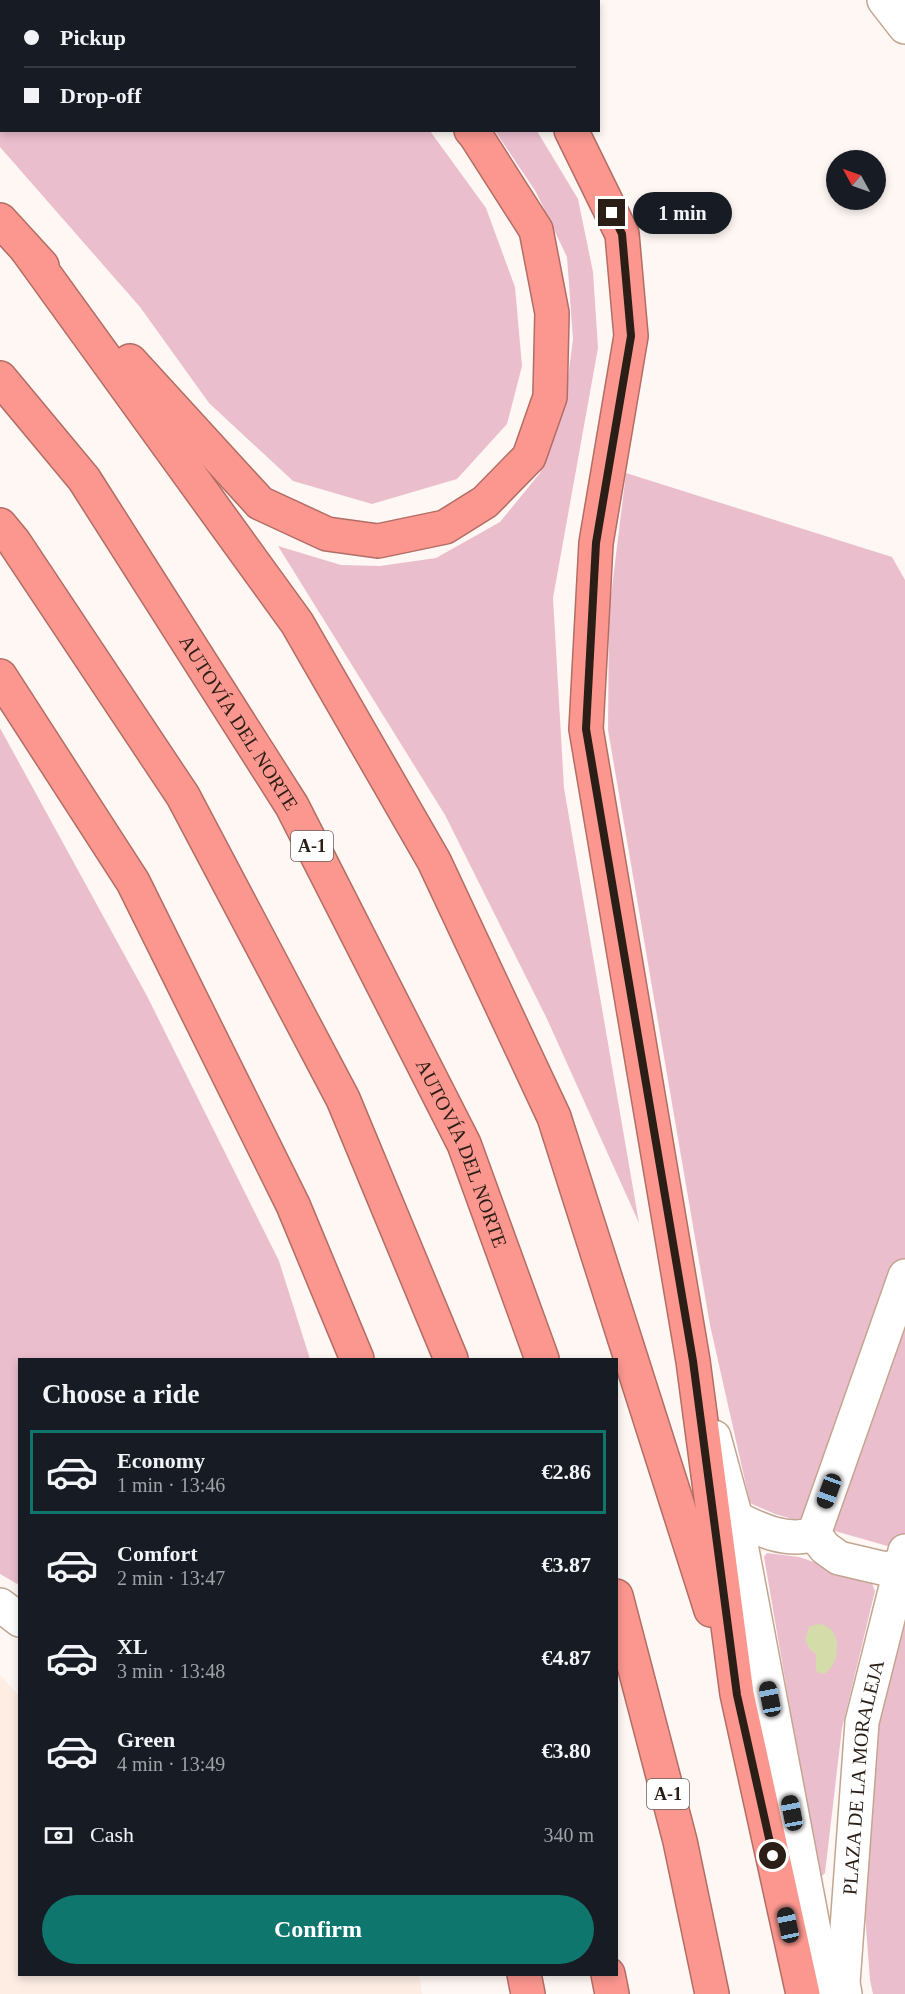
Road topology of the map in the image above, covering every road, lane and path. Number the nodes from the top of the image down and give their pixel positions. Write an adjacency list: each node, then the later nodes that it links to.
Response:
1 (884, 0): 2 (street)
2 (905, 27)
3 (473, 132): 6 (highway)
4 (572, 132): 16 (highway)
5 (0, 220): 6 (highway)
6 (27, 250): 23 (highway)
7 (0, 378): 15 (highway, AUTOVÍA DEL NORTE / A-1)
8 (0, 525): 14 (highway)
9 (0, 676): 10 (highway)
10 (293, 1205): 12 (highway); 13 (highway)
11 (905, 1276): 18 (street)
12 (339, 1358)
13 (357, 1358)
14 (451, 1358)
15 (542, 1358)
16 (693, 1361): 17 (street); 23 (highway)
17 (736, 1518): 18 (street); 30 (street)
18 (814, 1534): 19 (street, PLAZA DE LA MORALEJA)
19 (903, 1558): 31 (street, PLAZA DE LA MORALEJA)
20 (618, 1604): 28 (highway, A-1)
21 (0, 1605): 22 (street)
22 (18, 1618)
23 (737, 1695): 29 (highway)
24 (525, 1976): 26 (highway)
25 (608, 1976): 27 (highway)
26 (528, 1994)
27 (612, 1994)
28 (712, 1994)
29 (803, 1994)
30 (826, 1994)
31 (845, 1994)

